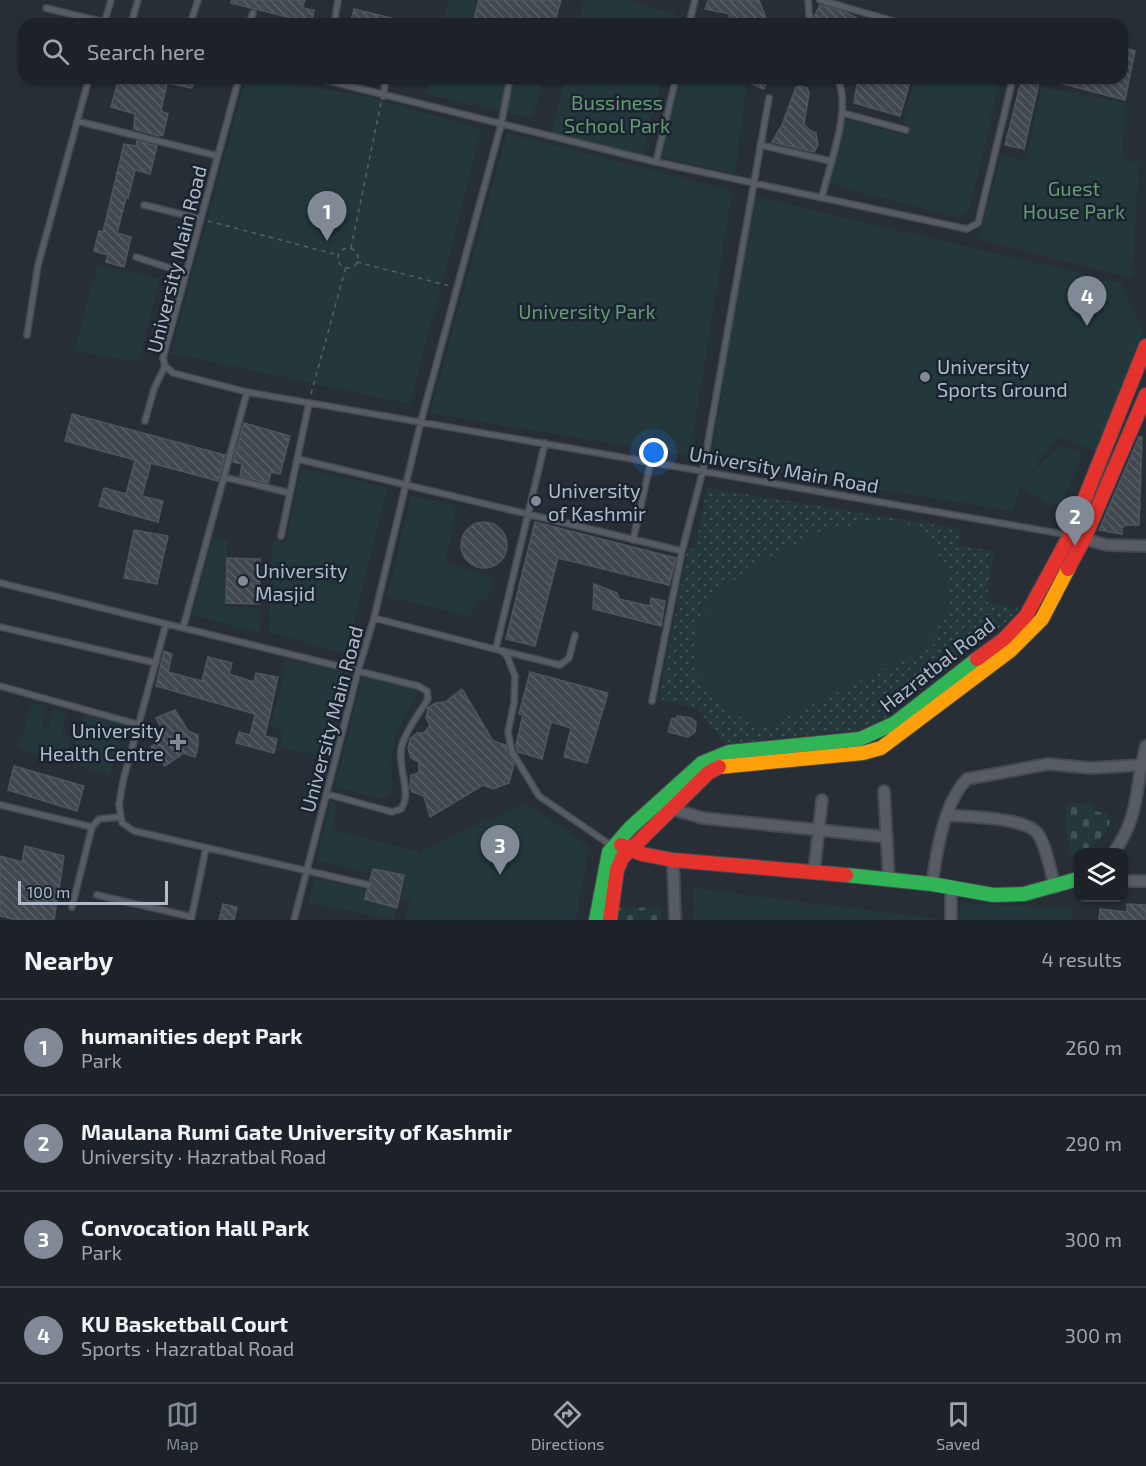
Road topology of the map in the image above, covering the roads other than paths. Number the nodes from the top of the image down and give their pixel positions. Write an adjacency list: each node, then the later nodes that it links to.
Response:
1 (111, 0): 11 (lane)
2 (138, 0): 12 (lane)
3 (198, 0): 13 (lane)
4 (695, 0): 16 (lane)
5 (808, 0): 17 (lane)
6 (820, 0): 18 (lane)
7 (339, 1): 15 (lane)
8 (46, 8): 10 (lane)
9 (253, 13): 14 (lane)
10 (85, 18)
11 (106, 18)
12 (133, 18)
13 (192, 18)
14 (251, 18)
15 (335, 18)
16 (690, 18)
17 (810, 18)
18 (883, 18)
19 (86, 84): 30 (lane)
20 (237, 84): 34 (lane, University Main Road)
21 (341, 84): 27 (lane)
22 (385, 84): 27 (lane)
23 (509, 84): 31 (lane, University Main Road)
24 (675, 84): 36 (lane)
25 (840, 84): 29 (lane)
26 (1011, 84): 38 (lane)
27 (383, 96): 31 (lane)
28 (769, 98): 33 (lane)
29 (843, 113): 32 (lane); 35 (lane)
30 (77, 121): 34 (lane); 43 (lane)
31 (501, 125): 36 (lane); 50 (lane, University Main Road)
32 (906, 130)
33 (760, 145): 35 (lane); 37 (lane)
34 (218, 156): 40 (lane, University Main Road)
35 (830, 161): 38 (lane)
36 (656, 162): 37 (lane)
37 (752, 184): 38 (lane); 54 (lane)
38 (822, 197)
39 (144, 205): 40 (lane)
40 (201, 219): 42 (lane, University Main Road)
41 (135, 257): 42 (lane)
42 (185, 273): 45 (lane, University Main Road)
43 (27, 335)
44 (1146, 346): 60 (main road, Hazratbal Road)
45 (165, 366): 46 (lane, University Main Road); 49 (lane)
46 (247, 392): 48 (lane, University Main Road); 55 (lane)
47 (1146, 395): 60 (main road, Hazratbal Road)
48 (309, 403): 50 (lane, University Main Road); 52 (lane)
49 (145, 420)
50 (421, 421): 51 (lane, University Main Road); 56 (lane, University Main Road)
51 (545, 443): 53 (lane, University Main Road); 58 (lane)
52 (298, 459): 56 (lane); 57 (lane)
53 (651, 461): 54 (lane, University Main Road); 61 (lane)
54 (703, 470): 60 (lane, University Main Road); 63 (lane)
55 (224, 477): 57 (lane); 68 (lane)
56 (407, 485): 58 (lane); 65 (lane, University Main Road)
57 (290, 494): 59 (lane)
58 (529, 516): 61 (lane); 70 (lane)
59 (281, 536)
60 (1077, 537): 62 (street); 82 (main road, Hazratbal Road); 88 (main road, Hazratbal Road)
61 (633, 540): 63 (lane)
62 (1146, 546)
63 (682, 551): 74 (lane)
64 (0, 583): 66 (lane)
65 (374, 618): 70 (lane); 72 (lane, University Main Road)
66 (166, 624): 68 (lane); 71 (lane)
67 (0, 627): 71 (lane)
68 (183, 628): 72 (lane)
69 (575, 635): 70 (lane)
70 (499, 649): 88 (lane)
71 (156, 663): 75 (lane)
72 (358, 671): 79 (lane, University Main Road); 79 (lane)
73 (0, 687): 75 (lane)
74 (652, 701)
75 (140, 725): 84 (lane)
76 (1146, 746): 77 (street)
77 (1143, 762): 83 (street); 90 (street)
78 (884, 790): 87 (street)
79 (327, 794): 93 (lane, University Main Road)
80 (822, 800): 86 (street)
81 (0, 805): 85 (lane)
82 (671, 809): 86 (street); 91 (main road, Hazratbal Road)
83 (948, 815): 98 (street); 100 (street)
84 (120, 817): 85 (lane); 89 (lane)
85 (92, 827): 103 (lane)
86 (819, 830): 87 (street); 94 (street)
87 (887, 837): 95 (street)
88 (615, 844): 91 (main road); 106 (main road, Hazratbal Road)
89 (206, 848): 93 (lane); 104 (lane)
90 (1117, 848)
91 (629, 850): 92 (main road); 107 (main road, Hazratbal Road)
92 (673, 860): 94 (main road); 108 (street)
93 (306, 871): 99 (lane); 105 (lane, University Main Road)
94 (814, 872): 95 (main road)
95 (889, 880): 100 (main road)
96 (1128, 881): 97 (street)
97 (1146, 881)
98 (1070, 883): 101 (main road)
99 (369, 885)
100 (932, 885): 101 (main road)
101 (951, 889): 109 (street)
102 (97, 895): 104 (lane)
103 (72, 907)
104 (191, 919)
105 (294, 920)
106 (596, 920)
107 (610, 920)
108 (675, 920)
109 (951, 920)

